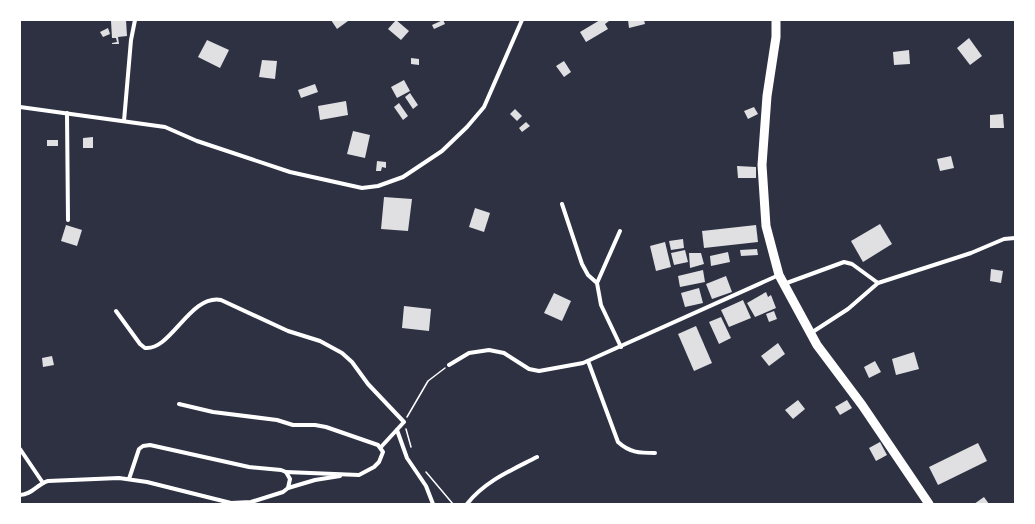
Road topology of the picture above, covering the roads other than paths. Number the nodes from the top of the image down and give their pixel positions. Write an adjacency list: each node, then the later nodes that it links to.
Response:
1 (135, 20): 6 (street)
2 (522, 20): 6 (street)
3 (776, 20): 11 (main road)
4 (20, 107): 5 (street)
5 (66, 113): 6 (street); 8 (street)
6 (124, 121)
7 (562, 204): 12 (street)
8 (68, 220)
9 (620, 231): 12 (street)
10 (1015, 238): 13 (street)
11 (779, 275): 14 (main road); 17 (street)
12 (597, 282): 17 (street)
13 (878, 283): 14 (street); 16 (street)
14 (784, 284): 16 (main road)
15 (116, 311): 21 (street)
16 (811, 333): 34 (main road)
17 (621, 347): 18 (street)
18 (588, 361): 19 (street); 24 (street)
19 (448, 365)
20 (179, 404): 22 (street)
21 (398, 430): 22 (street); 32 (street)
22 (381, 447): 27 (street)
23 (20, 449): 29 (street)
24 (655, 454)
25 (537, 457): 33 (street)
26 (286, 472): 27 (street); 28 (street); 30 (street)
27 (351, 474): 30 (street)
28 (129, 479): 29 (street); 30 (street)
29 (43, 483): 31 (street)
30 (288, 488)
31 (20, 496)
32 (433, 504)
33 (467, 504)
34 (929, 504)

